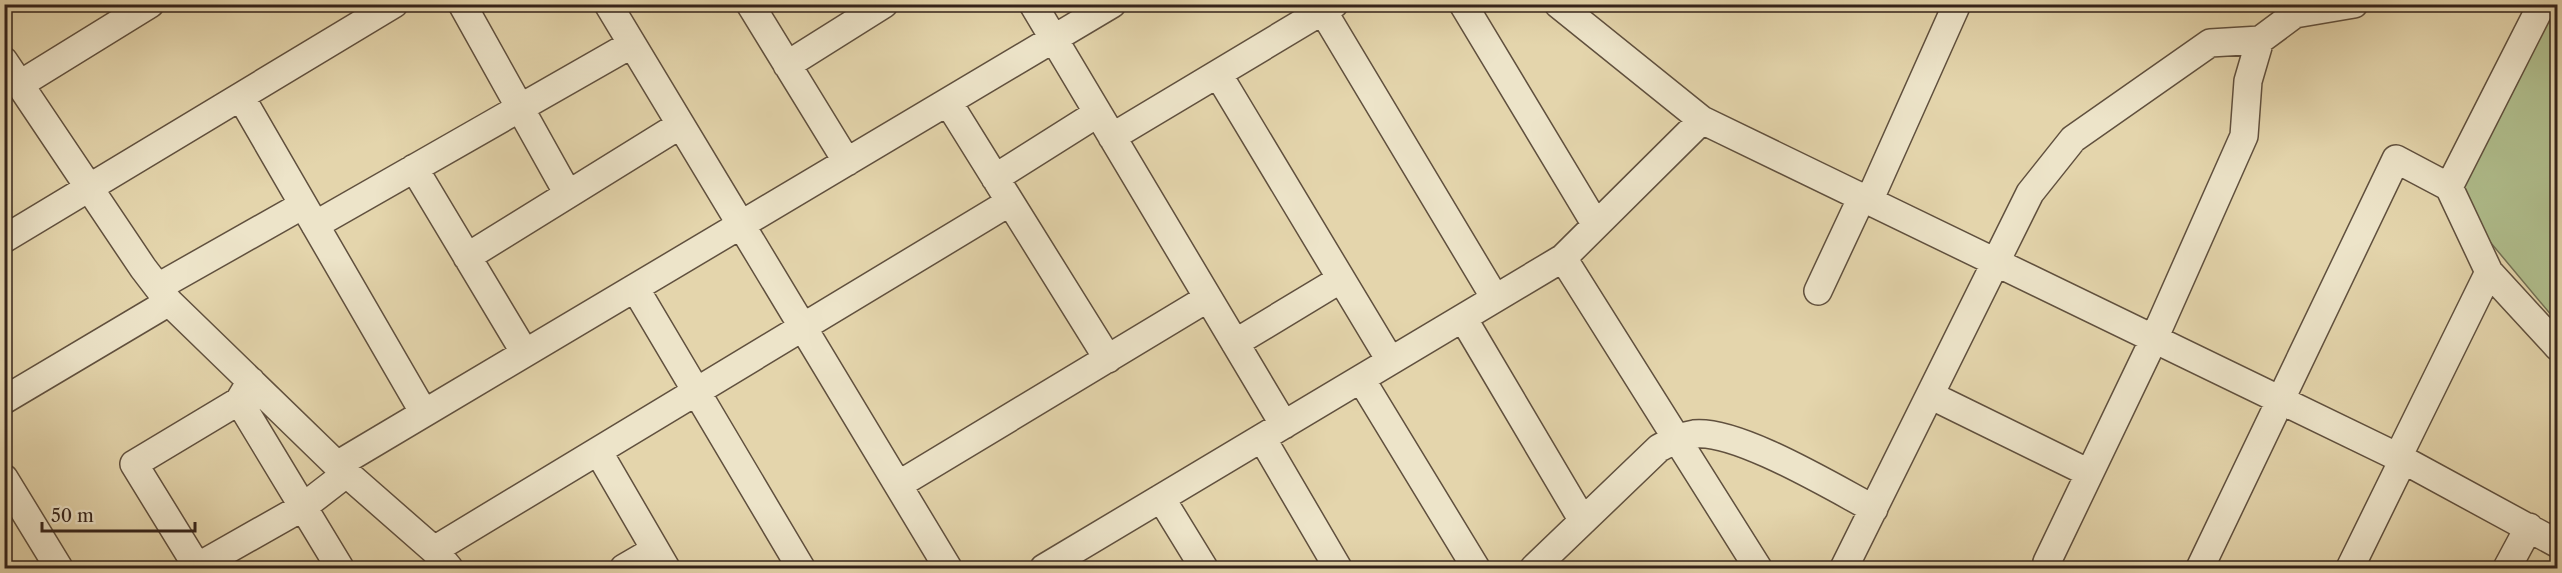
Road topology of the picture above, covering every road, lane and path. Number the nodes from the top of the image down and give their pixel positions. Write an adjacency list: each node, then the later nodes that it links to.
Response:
1 (150, 4): 21 (street)
2 (394, 4): 22 (street)
3 (462, 4): 24 (street)
4 (608, 4): 17 (street)
5 (750, 4): 19 (street)
6 (884, 4): 19 (street)
7 (1033, 4): 15 (street)
8 (1112, 4): 15 (street)
9 (1463, 4): 39 (street)
10 (1558, 4): 26 (street)
11 (1957, 4): 35 (street)
12 (2354, 4): 16 (street)
13 (2542, 4): 33 (street)
14 (1329, 8): 20 (street); 50 (street)
15 (1053, 39): 23 (street); 25 (street)
16 (2260, 40): 43 (street); 53 (street)
17 (632, 44): 24 (street); 27 (street)
18 (5, 61): 21 (street)
19 (787, 64): 29 (street)
20 (1218, 74): 28 (street); 45 (street)
21 (22, 83): 32 (street)
22 (241, 97): 32 (street); 37 (street)
23 (948, 102): 29 (street); 31 (street)
24 (520, 108): 30 (street); 34 (street)
25 (1098, 113): 28 (street); 31 (street)
26 (1702, 120): 35 (street); 39 (street)
27 (681, 125): 34 (street); 38 (street)
28 (1112, 137): 49 (street)
29 (847, 162): 38 (street)
30 (414, 168): 37 (street); 41 (street)
31 (995, 178): 36 (street)
32 (90, 187): 40 (street); 48 (street)
33 (2449, 188): 44 (street); 64 (street)
34 (568, 194): 41 (street)
35 (1866, 199): 43 (street); 47 (street)
36 (1010, 202): 52 (street); 57 (street)
37 (309, 215): 48 (street); 65 (street)
38 (741, 225): 46 (street); 52 (street)
39 (1596, 225): 42 (street)
40 (4, 239)
41 (467, 257): 56 (street)
42 (1563, 258): 50 (street); 67 (street)
43 (1994, 262): 53 (street); 62 (street)
44 (2489, 272): 55 (street); 69 (street)
45 (1341, 279): 54 (street); 58 (street)
46 (635, 288): 56 (street); 61 (street)
47 (1818, 291)
48 (164, 295): 60 (street); 63 (street)
49 (1208, 298): 54 (street); 57 (street)
50 (1495, 298): 51 (street)
51 (1463, 318): 58 (street); 77 (street)
52 (803, 327): 61 (street); 73 (street)
53 (2154, 341): 64 (street); 71 (street)
54 (1235, 343): 66 (street)
55 (2558, 347)
56 (525, 353): 65 (street)
57 (1108, 359): 73 (street)
58 (1390, 360): 59 (street)
59 (1360, 379): 66 (street); 91 (street)
60 (245, 391): 70 (street); 75 (street); 84 (street)
61 (696, 392): 68 (street); 87 (street)
62 (1930, 395): 71 (street); 76 (street)
63 (4, 400)
64 (2279, 401): 69 (street); 96 (street)
65 (424, 413): 70 (street)
66 (1273, 431): 74 (street); 90 (street)
67 (1678, 438): 76 (street); 77 (street); 93 (street)
68 (598, 451): 80 (street); 81 (street)
69 (2400, 459): 78 (street); 97 (street)
70 (342, 469): 75 (street); 80 (street)
71 (2089, 473): 95 (street)
72 (4, 478): 83 (street)
73 (898, 485): 88 (street)
74 (1161, 498): 82 (street); 89 (street)
75 (303, 507): 84 (street); 85 (street)
76 (1874, 509): 94 (street)
77 (1583, 521): 92 (street)
78 (2529, 527): 79 (street); 98 (street)
79 (2558, 544)
80 (441, 559)
81 (660, 559): 86 (street)
82 (1058, 565)
83 (59, 568)
84 (197, 568)
85 (340, 568)
86 (624, 568)
87 (801, 568)
88 (948, 568)
89 (1204, 568)
90 (1338, 568)
91 (1476, 568)
92 (1534, 568)
93 (1758, 568)
94 (1845, 568)
95 (2051, 568)
96 (2200, 568)
97 (2350, 568)
98 (2507, 568)

